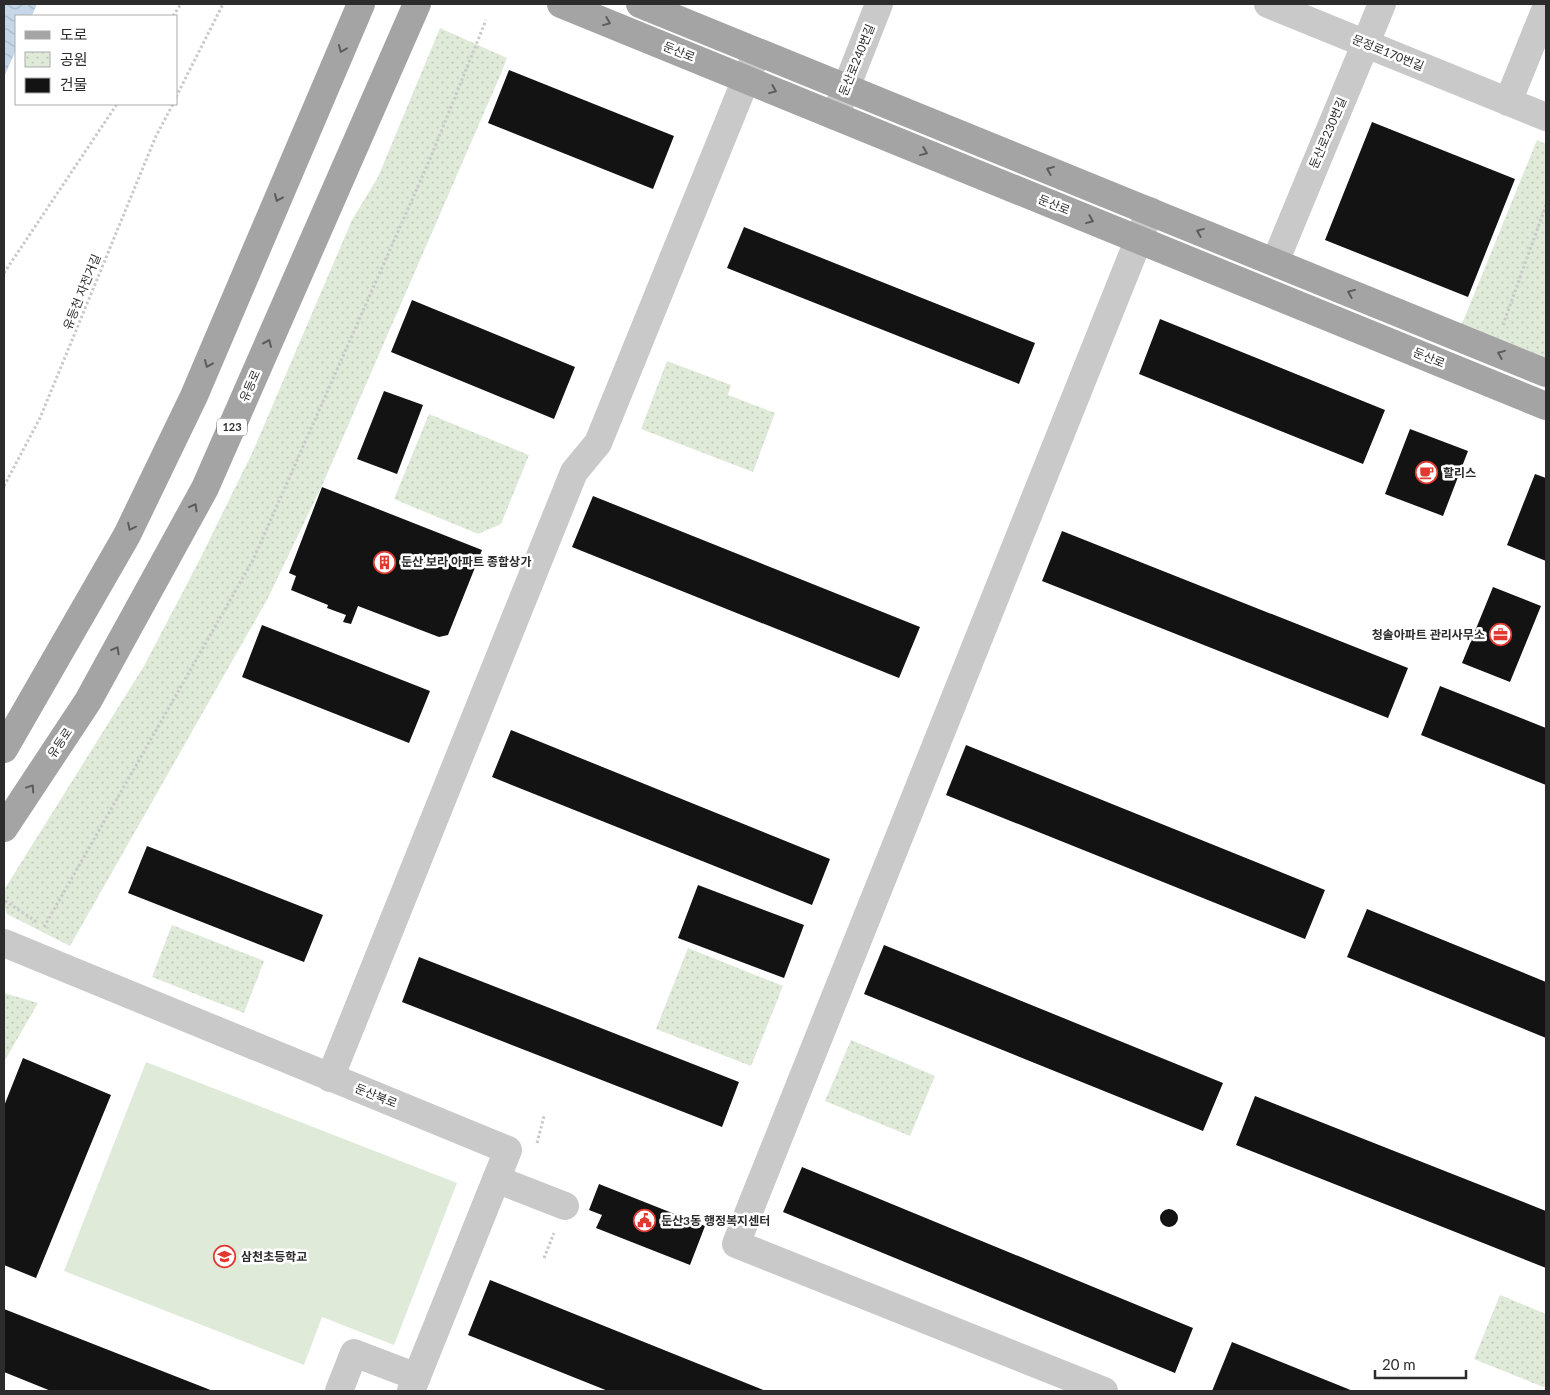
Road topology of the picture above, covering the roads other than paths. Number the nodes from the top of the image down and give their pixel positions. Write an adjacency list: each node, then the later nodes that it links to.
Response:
1 (360, 4): 21 (main road, one-way to 21)
2 (417, 4): 22 (main road, 유등로 / 123, one-way to 2)
3 (562, 4): 11 (main road, 둔산로, one-way to 11)
4 (640, 4): 10 (main road)
5 (879, 4): 12 (street, 둔산로240번길)
6 (1268, 4): 9 (street, 문정로170번길)
7 (1382, 4): 9 (street, 둔산로230번길)
8 (1546, 8): 13 (street)
9 (1365, 43): 13 (street, 문정로170번길); 18 (street, 둔산로230번길)
10 (757, 52): 11 (street); 12 (main road)
11 (746, 79): 14 (main road, 둔산로, one-way to 14); 24 (street)
12 (846, 88): 14 (street, 둔산로240번길); 16 (main road, one-way to 12)
13 (1508, 102): 15 (street, 문정로170번길)
14 (835, 116): 17 (main road, 둔산로, one-way to 17)
15 (1546, 118)
16 (1150, 211): 17 (street); 18 (main road, one-way to 16)
17 (1138, 239): 20 (main road, 둔산로); 29 (street)
18 (1275, 262): 19 (main road, one-way to 18)
19 (1546, 373)
20 (1546, 406)
21 (4, 749)
22 (4, 828)
23 (4, 943): 24 (street, 둔산북로)
24 (330, 1078): 25 (street, 둔산북로)
25 (496, 1179): 26 (street); 27 (street, 둔산북로)
26 (565, 1206)
27 (414, 1384): 28 (street)
28 (339, 1391)
29 (1104, 1391)

